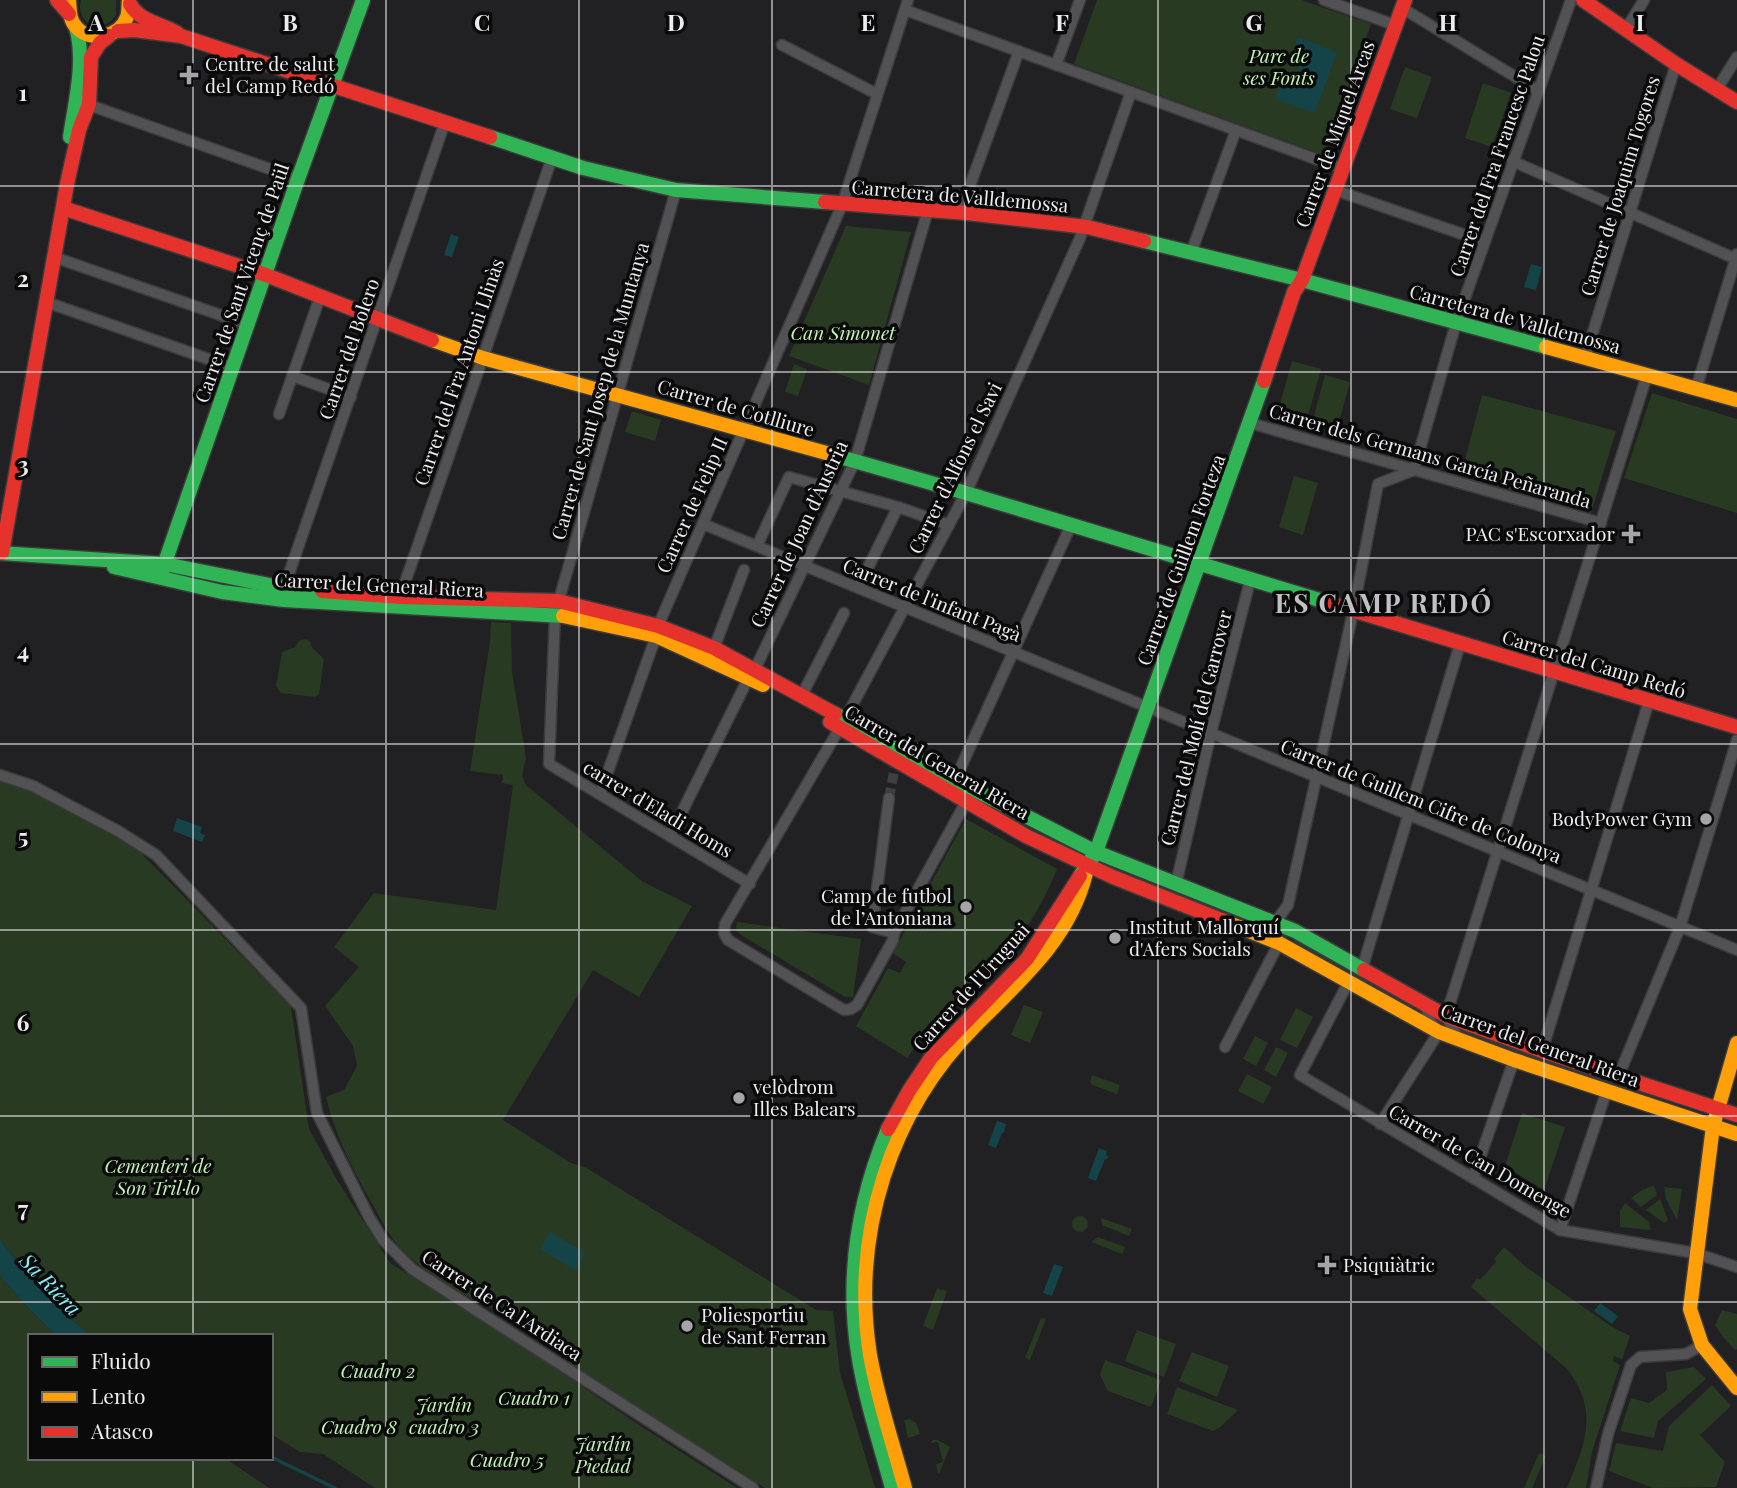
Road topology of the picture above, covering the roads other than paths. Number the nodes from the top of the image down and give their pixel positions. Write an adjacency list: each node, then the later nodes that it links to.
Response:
1 (57, 0): 11 (street)
2 (363, 0): 21 (street, Carrer de Sant Vicenç de Paül)
3 (1080, 0): 20 (street)
4 (1324, 0): 12 (street)
5 (1571, 0): 23 (street, Carrer del Fra Francesc Palou)
6 (1583, 0): 13 (street)
7 (1644, 0): 13 (street)
8 (130, 2): 14 (street); 15 (street, Carretera de Valldemossa)
9 (1404, 4): 12 (street, Carrer de Miquel Arcas); 23 (street)
10 (907, 5): 17 (street); 25 (street, Carrer de Felip II)
11 (71, 13): 14 (street, Carretera de Valldemossa); 27 (street)
12 (1395, 25): 33 (street, Carrer de Miquel Arcas)
13 (1626, 29): 19 (street)
14 (113, 33): 15 (street, Carretera de Valldemossa); 28 (street)
15 (181, 36): 21 (street, Carretera de Valldemossa)
16 (782, 45): 25 (street)
17 (1019, 51): 20 (street); 41 (street)
18 (1737, 57): 22 (street)
19 (1676, 64): 22 (street); 42 (street, Carrer de Joaquim Togores)
20 (1056, 65): 24 (street)
21 (333, 86): 29 (street, Carretera de Valldemossa); 34 (street, Carrer de Sant Vicenç de Paül)
22 (1717, 89): 26 (street)
23 (1537, 90): 32 (street, Carrer del Fra Francesc Palou)
24 (1131, 92): 30 (street); 43 (street, Carrer d'Alfons el Savi)
25 (877, 94): 38 (street, Carrer de Felip II)
26 (1737, 102)
27 (73, 106): 28 (street); 35 (street)
28 (89, 106): 34 (street); 35 (street)
29 (445, 122): 31 (street, Carretera de Valldemossa); 52 (street, Carrer del Bolero)
30 (1236, 130): 33 (street); 45 (street)
31 (552, 158): 36 (street, Carretera de Valldemossa); 55 (street, Carrer del Fra Antoni Llinàs)
32 (1513, 161): 42 (street); 44 (street, Carrer del Fra Francesc Palou)
33 (1343, 169): 37 (street, Carrer de Miquel Arcas)
34 (298, 179): 48 (street, Carrer de Sant Vicenç de Paül)
35 (67, 184): 39 (street)
36 (676, 190): 38 (street, Carretera de Valldemossa); 61 (street, Carrer de Sant Josep de la Muntanya)
37 (1335, 190): 44 (street); 49 (street, Carrer de Miquel Arcas)
38 (842, 205): 40 (street, Carretera de Valldemossa); 66 (street, Carrer de Felip II)
39 (63, 208): 47 (street); 48 (street, Carrer de Cotlliure)
40 (929, 211): 41 (street, Carretera de Valldemossa); 67 (street, Carrer de Joan d'Àustria)
41 (960, 213): 43 (street, Carretera de Valldemossa)
42 (1629, 214): 46 (street); 56 (street, Carrer de Joaquim Togores)
43 (1084, 226): 45 (street, Carretera de Valldemossa); 70 (street, Carrer d'Alfons el Savi)
44 (1485, 242): 53 (street, Carrer del Fra Francesc Palou)
45 (1191, 253): 49 (street, Carretera de Valldemossa)
46 (1736, 256): 60 (street)
47 (54, 257): 51 (street); 54 (street)
48 (267, 275): 50 (street, Carrer de Cotlliure); 54 (street, Carrer de Sant Vicenç de Paül)
49 (1302, 281): 53 (street, Carretera de Valldemossa); 65 (street, Carrer de Guillem Forteza)
50 (320, 297): 52 (street, Carrer de Cotlliure); 59 (street)
51 (46, 302): 57 (street); 77 (street)
52 (378, 320): 55 (street, Carrer de Cotlliure); 62 (street, Carrer del Bolero)
53 (1456, 323): 56 (street, Carretera de Valldemossa); 68 (street, Carrer del Fra Francesc Palou)
54 (249, 325): 57 (street, Carrer de Sant Vicenç de Paül)
55 (483, 358): 61 (street, Carrer de Cotlliure); 87 (street, Carrer del Fra Antoni Llinàs)
56 (1585, 358): 58 (street, Carretera de Valldemossa)
57 (234, 368): 79 (street, Carrer de Sant Vicenç de Paül)
58 (1647, 375): 60 (street, Carretera de Valldemossa); 72 (street)
59 (292, 376): 62 (street); 64 (street)
60 (1696, 388): 63 (street, Carretera de Valldemossa)
61 (617, 394): 66 (street, Carrer de Cotlliure); 88 (street, Carrer de Sant Josep de la Muntanya)
62 (351, 397): 85 (street, Carrer del Bolero)
63 (1737, 400)
64 (279, 414)
65 (1250, 424): 68 (street, Carrer dels Germans García Peñaranda); 80 (street, Carrer de Guillem Forteza)
66 (743, 431): 67 (street, Carrer de Cotlliure); 73 (street, Carrer de Felip II)
67 (855, 461): 69 (street, Carrer de Joan d'Àustria); 70 (street, Carrer de Cotlliure)
68 (1414, 470): 72 (street, Carrer dels Germans García Peñaranda); 90 (street)
69 (842, 490): 71 (street); 76 (street); 81 (street, Carrer de Joan d'Àustria)
70 (966, 493): 74 (street, Carrer d'Alfons el Savi); 75 (street, Carrer de Cotlliure)
71 (898, 507): 74 (street); 86 (street)
72 (1601, 523): 97 (street)
73 (703, 524): 76 (street, Carrer de l'infant Pagà); 92 (street, Carrer de Felip II)
74 (949, 525): 89 (street, Carrer d'Alfons el Savi)
75 (1071, 525): 80 (street, Carrer de Cotlliure); 95 (street)
76 (757, 547): 81 (street, Carrer de l'infant Pagà)
77 (1, 553): 78 (street, Carrer del General Riera)
78 (83, 559): 79 (street, Carrer del General Riera); 83 (street, Carrer del General Riera)
79 (165, 564): 83 (street, Carrer de Sant Vicenç de Paül); 85 (street, Carrer del General Riera)
80 (1199, 565): 84 (street, Carrer del Camp Redó); 100 (street, Carrer de Guillem Forteza)
81 (803, 566): 86 (street, Carrer de l'infant Pagà); 96 (street, Carrer de Joan d'Àustria)
82 (744, 570): 94 (street)
83 (160, 579): 88 (street, Carrer del General Riera)
84 (1250, 581): 90 (street, Carrer del Camp Redó); 103 (street, Carrer del Molí del Garrover)
85 (284, 588): 87 (street, Carrer del General Riera)
86 (858, 588): 89 (street, Carrer de l'infant Pagà)
87 (400, 597): 88 (street, Carrer del General Riera)
88 (556, 607): 92 (street, Carrer del General Riera); 105 (street, Carrer de Sant Josep de la Muntanya)
89 (905, 607): 95 (street, Carrer de l'infant Pagà); 101 (street, Carrer d'Alfons el Savi)
90 (1353, 612): 93 (street, Carrer del Camp Redó); 107 (street)
91 (844, 613): 98 (street)
92 (657, 631): 94 (street, Carrer del General Riera); 96 (street, Carrer del General Riera); 109 (street, Carrer de Felip II)
93 (1460, 644): 97 (street, Carrer del Camp Redó); 112 (street)
94 (713, 648): 96 (street, Carrer del General Riera)
95 (1014, 653): 100 (street, Carrer de l'infant Pagà); 108 (street)
96 (752, 673): 98 (street, Carrer del General Riera); 101 (street, Carrer del General Riera); 113 (street, Carrer de Joan d'Àustria)
97 (1555, 673): 99 (street, Carrer del Camp Redó); 115 (street)
98 (802, 695): 101 (street, Carrer del General Riera)
99 (1649, 701): 102 (street, Carrer del Camp Redó); 119 (street)
100 (1149, 708): 103 (street, Carrer de Guillem Cifre de Colonya); 114 (street, Carrer de Guillem Forteza)
101 (842, 723): 108 (street, Carrer del General Riera); 111 (street, Carrer del General Riera); 117 (street, Carrer d'Alfons el Savi)
102 (1737, 727)
103 (1211, 733): 107 (street, Carrer de Guillem Cifre de Colonya); 118 (street, Carrer del Molí del Garrover)
104 (1737, 740): 121 (street)
105 (549, 764): 109 (street, carrer d'Eladi Homs)
106 (0, 775): 148 (street, Carrer de Ca l'Ardiaca)
107 (1316, 777): 112 (street, Carrer de Guillem Cifre de Colonya); 120 (street)
108 (955, 780): 114 (street, Carrer del General Riera)
109 (600, 794): 113 (street, carrer d'Eladi Homs)
110 (889, 798): 122 (street)
111 (966, 802): 116 (street, Carrer del General Riera); 122 (street)
112 (1410, 815): 115 (street, Carrer de Guillem Cifre de Colonya); 125 (street)
113 (670, 836): 117 (street, carrer d'Eladi Homs)
114 (1096, 852): 116 (street, Carrer de Guillem Forteza); 118 (street, Carrer del General Riera)
115 (1498, 852): 119 (street, Carrer de Guillem Cifre de Colonya); 128 (street)
116 (1087, 865): 123 (street, Carrer del General Riera); 149 (street, Carrer de l'Uruguai); 150 (street, Carrer de l'Uruguai)
117 (750, 884): 122 (street, Carrer d'Alfons el Savi)
118 (1176, 884): 120 (street, Carrer del General Riera)
119 (1590, 890): 121 (street, Carrer de Guillem Cifre de Colonya); 133 (street)
120 (1276, 922): 125 (street, Carrer del General Riera)
121 (1679, 927): 124 (street, Carrer de Guillem Cifre de Colonya); 135 (street)
122 (894, 933)
123 (1279, 943): 126 (street, Carrer del General Riera); 132 (street)
124 (1737, 950)
125 (1362, 969): 127 (street, Carrer del General Riera)
126 (1348, 983): 129 (street, Carrer del General Riera); 139 (street, Carrer de Can Domenge)
127 (1425, 1005): 128 (street, Carrer del General Riera); 129 (street)
128 (1446, 1016): 130 (street); 133 (street, Carrer del General Riera)
129 (1439, 1032): 130 (street, Carrer del General Riera); 139 (street)
130 (1459, 1040): 134 (street, Carrer del General Riera)
131 (1737, 1043): 137 (street)
132 (1225, 1046)
133 (1542, 1051): 135 (street, Carrer del General Riera)
134 (1514, 1060): 136 (street, Carrer del General Riera); 142 (street)
135 (1619, 1075): 137 (street, Carrer del General Riera)
136 (1607, 1090): 140 (street, Carrer del General Riera); 143 (street)
137 (1717, 1108): 138 (street, Carrer del General Riera); 140 (street)
138 (1737, 1115)
139 (1380, 1124): 142 (street, Carrer de Can Domenge)
140 (1713, 1126): 141 (street, Carrer del General Riera); 144 (street)
141 (1737, 1134)
142 (1473, 1178): 143 (street, Carrer de Can Domenge)
143 (1560, 1230): 144 (street, Carrer de Can Domenge)
144 (1695, 1253): 145 (street, Carrer de Can Domenge); 146 (street)
145 (1737, 1267)
146 (1702, 1345): 147 (street); 151 (street)
147 (1737, 1388)
148 (753, 1488)
149 (892, 1488)
150 (905, 1488)
151 (1596, 1488)

